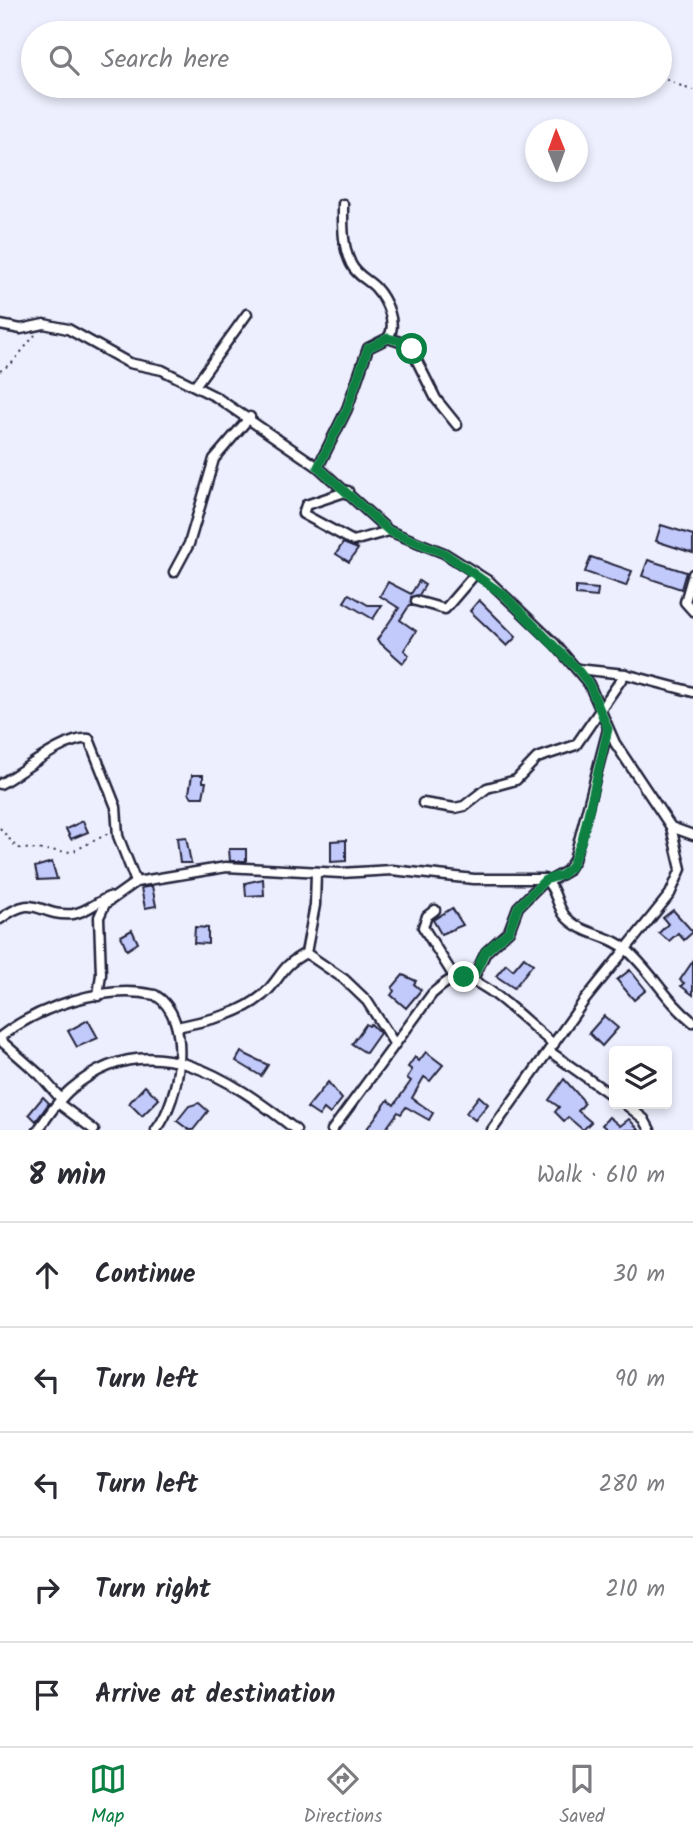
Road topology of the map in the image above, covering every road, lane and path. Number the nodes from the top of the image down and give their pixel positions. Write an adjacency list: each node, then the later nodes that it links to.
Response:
1 (672, 82): 2 (path)
2 (693, 91)
3 (343, 204): 7 (street)
4 (247, 314): 9 (street)
5 (0, 325): 6 (street)
6 (40, 325): 8 (path); 9 (street)
7 (388, 338): 11 (street); 12 (street)
8 (0, 371)
9 (195, 386): 10 (street)
10 (250, 418): 12 (street); 15 (street)
11 (457, 425)
12 (318, 467): 13 (street)
13 (348, 491): 14 (street); 14 (street)
14 (389, 531): 16 (street)
15 (174, 572)
16 (476, 573): 18 (street); 20 (street)
17 (693, 574): 19 (street)
18 (416, 601)
19 (693, 611)
20 (577, 669): 21 (street); 23 (street)
21 (625, 674): 22 (street); 23 (street)
22 (693, 692)
23 (601, 710): 24 (street); 26 (street)
24 (608, 729): 27 (street); 32 (street)
25 (0, 785): 29 (street)
26 (423, 803)
27 (671, 827): 30 (street); 37 (street)
28 (0, 828): 29 (path)
29 (116, 829): 33 (street)
30 (693, 835)
31 (316, 872): 32 (street); 33 (street); 38 (street)
32 (547, 881): 37 (street); 40 (street)
33 (136, 882): 34 (street)
34 (116, 894): 36 (street); 41 (street)
35 (435, 911): 39 (street)
36 (0, 919)
37 (626, 948): 42 (street); 46 (street)
38 (306, 953): 43 (street); 45 (street)
39 (455, 978): 40 (street); 45 (street)
40 (473, 978): 46 (street)
41 (98, 996): 43 (street); 44 (street)
42 (693, 1022)
43 (177, 1027): 47 (street)
44 (0, 1039): 49 (street)
45 (394, 1043): 55 (street)
46 (552, 1047): 48 (street); 56 (street)
47 (178, 1059): 49 (street); 53 (street); 54 (street)
48 (609, 1093)
49 (59, 1101): 51 (street); 52 (street)
50 (631, 1109): 57 (street)
51 (38, 1130)
52 (94, 1130)
53 (156, 1130)
54 (296, 1130)
55 (332, 1130)
56 (492, 1130)
57 (650, 1130)

